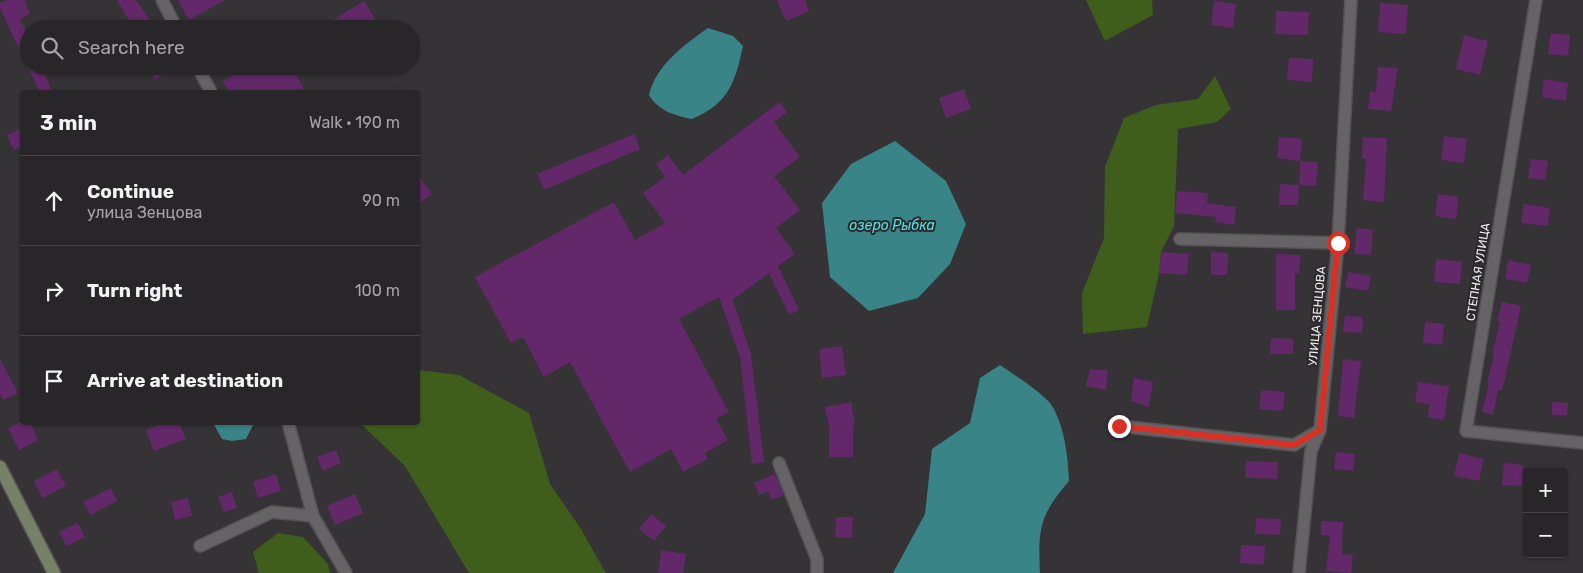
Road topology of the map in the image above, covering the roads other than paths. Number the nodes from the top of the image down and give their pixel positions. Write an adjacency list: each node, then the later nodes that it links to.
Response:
1 (162, 0): 4 (street)
2 (1351, 0): 8 (street, УЛИЦА ЗЕНЦОВА)
3 (1536, 0): 12 (street, СТЕПНАЯ УЛИЦА)
4 (172, 20)
5 (202, 75): 6 (street)
6 (210, 90)
7 (1180, 239): 8 (street)
8 (1338, 243): 11 (street, УЛИЦА ЗЕНЦОВА)
9 (289, 425): 15 (street)
10 (1119, 426): 11 (street)
11 (1320, 430): 20 (street, УЛИЦА ЗЕНЦОВА)
12 (1583, 443)
13 (779, 463): 19 (street)
14 (0, 467): 17 (main road)
15 (313, 516): 16 (street); 18 (street)
16 (200, 546)
17 (54, 573)
18 (346, 573)
19 (817, 573)
20 (1299, 573)

